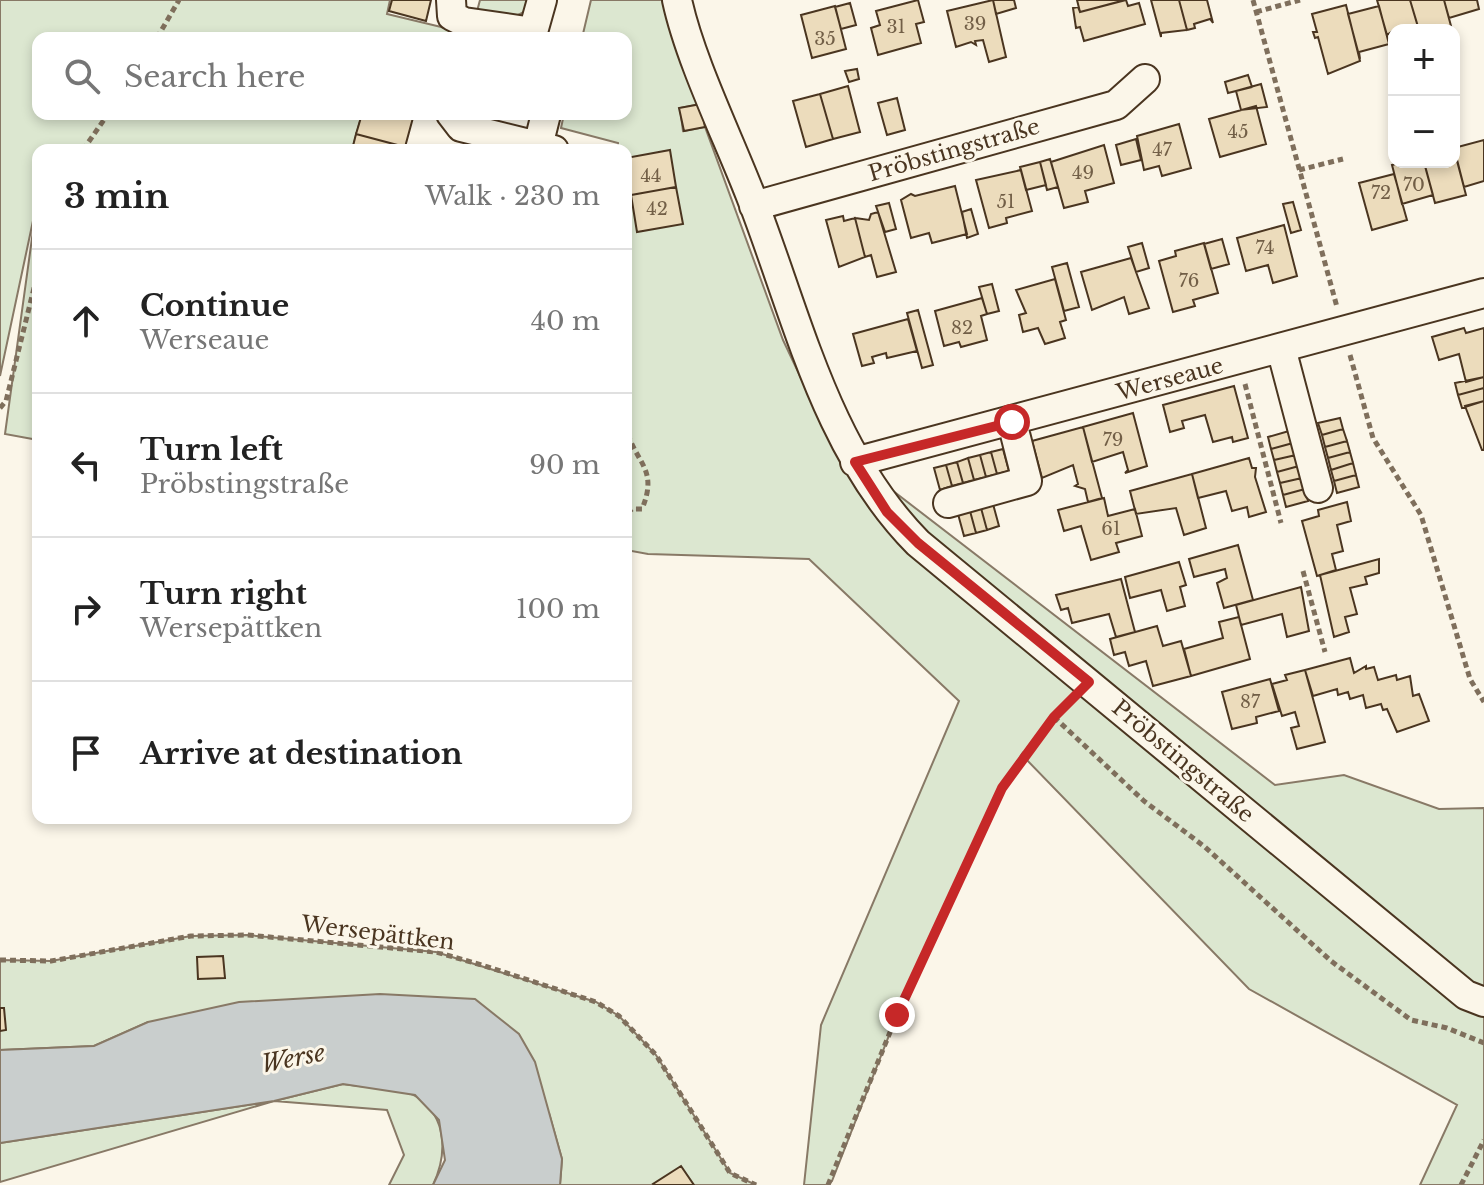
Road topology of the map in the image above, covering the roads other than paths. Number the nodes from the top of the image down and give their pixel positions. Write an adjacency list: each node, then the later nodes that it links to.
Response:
1 (451, 0): 4 (street)
2 (542, 0): 5 (street)
3 (677, 0): 11 (street, Pröbstingstraße)
4 (471, 31)
5 (544, 32)
6 (1145, 79): 11 (street, Pröbstingstraße)
7 (456, 120): 9 (street)
8 (546, 120): 10 (street)
9 (530, 144)
10 (546, 144)
11 (754, 206): 15 (street, Pröbstingstraße)
12 (1484, 293): 13 (street, Werseaue)
13 (1281, 348): 14 (street, Werseaue); 16 (street)
14 (1012, 422): 15 (street, Werseaue); 17 (street)
15 (855, 462): 18 (street, Pröbstingstraße)
16 (1318, 488)
17 (948, 503)
18 (1484, 1002)

